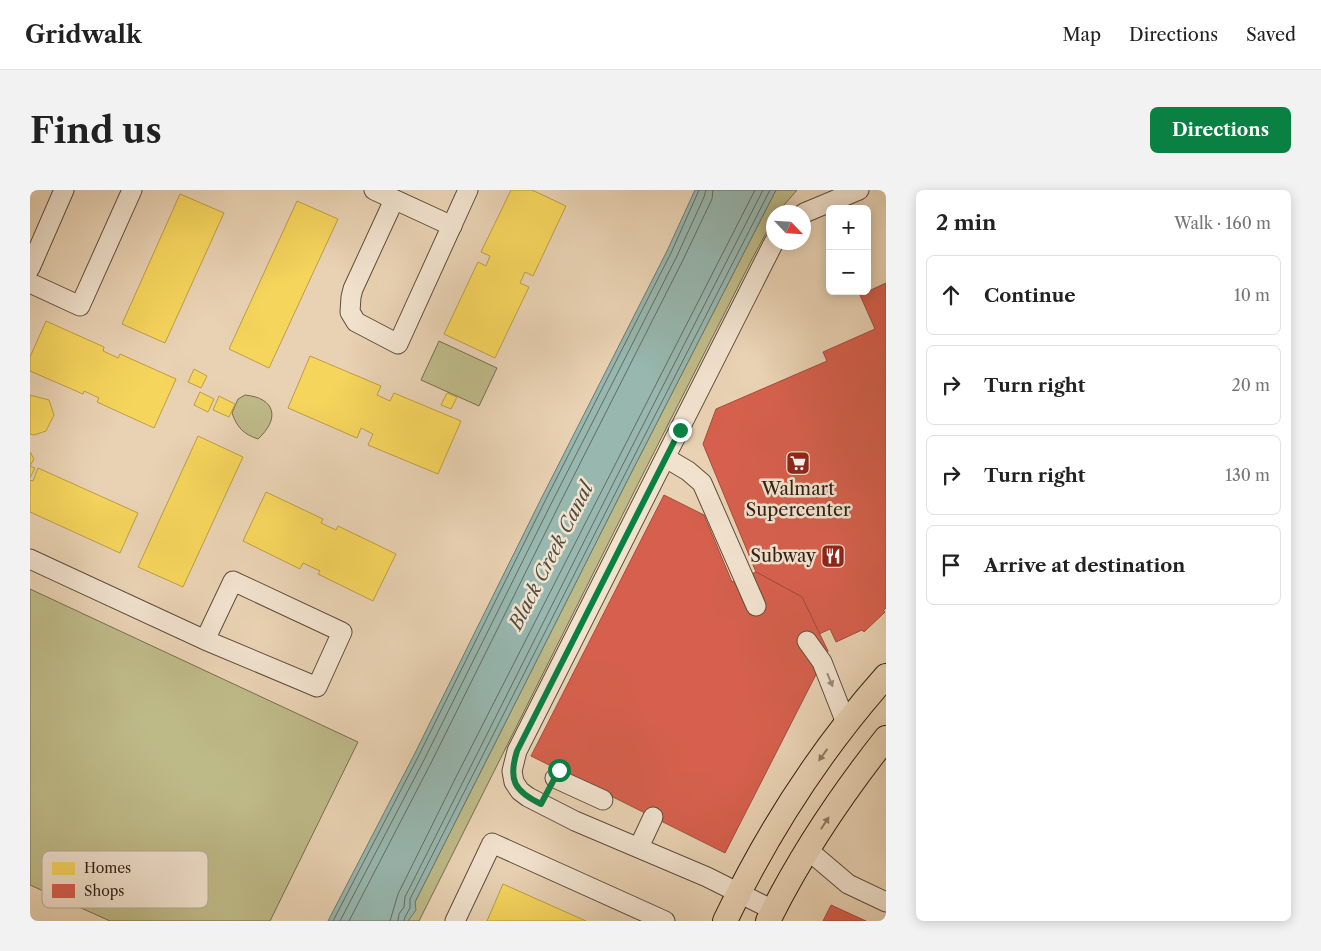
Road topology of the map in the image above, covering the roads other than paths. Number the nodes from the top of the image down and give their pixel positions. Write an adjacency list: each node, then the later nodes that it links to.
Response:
1 (64, 190): 10 (street)
2 (132, 190): 11 (street)
3 (374, 190): 6 (street)
4 (468, 190): 8 (street)
5 (859, 190): 7 (street)
6 (394, 200): 8 (street); 8 (street)
7 (811, 209)
8 (452, 226)
9 (770, 250): 12 (street)
10 (30, 268)
11 (30, 283)
12 (666, 458): 14 (street); 20 (street)
13 (30, 559): 15 (street)
14 (756, 606)
15 (205, 640): 15 (street)
16 (807, 641): 18 (street, one-way to 18)
17 (886, 676): 18 (main road)
18 (846, 723): 25 (main road, one-way to 25)
19 (886, 738): 24 (main road, one-way to 19)
20 (541, 804): 22 (street); 22 (street)
21 (653, 817): 23 (street)
22 (592, 828): 23 (street)
23 (639, 847): 25 (street)
24 (808, 850): 26 (street); 27 (main road)
25 (738, 893): 27 (street); 30 (main road)
26 (886, 902)
27 (771, 916)
28 (455, 921): 29 (street)
29 (665, 921)
30 (725, 921)

